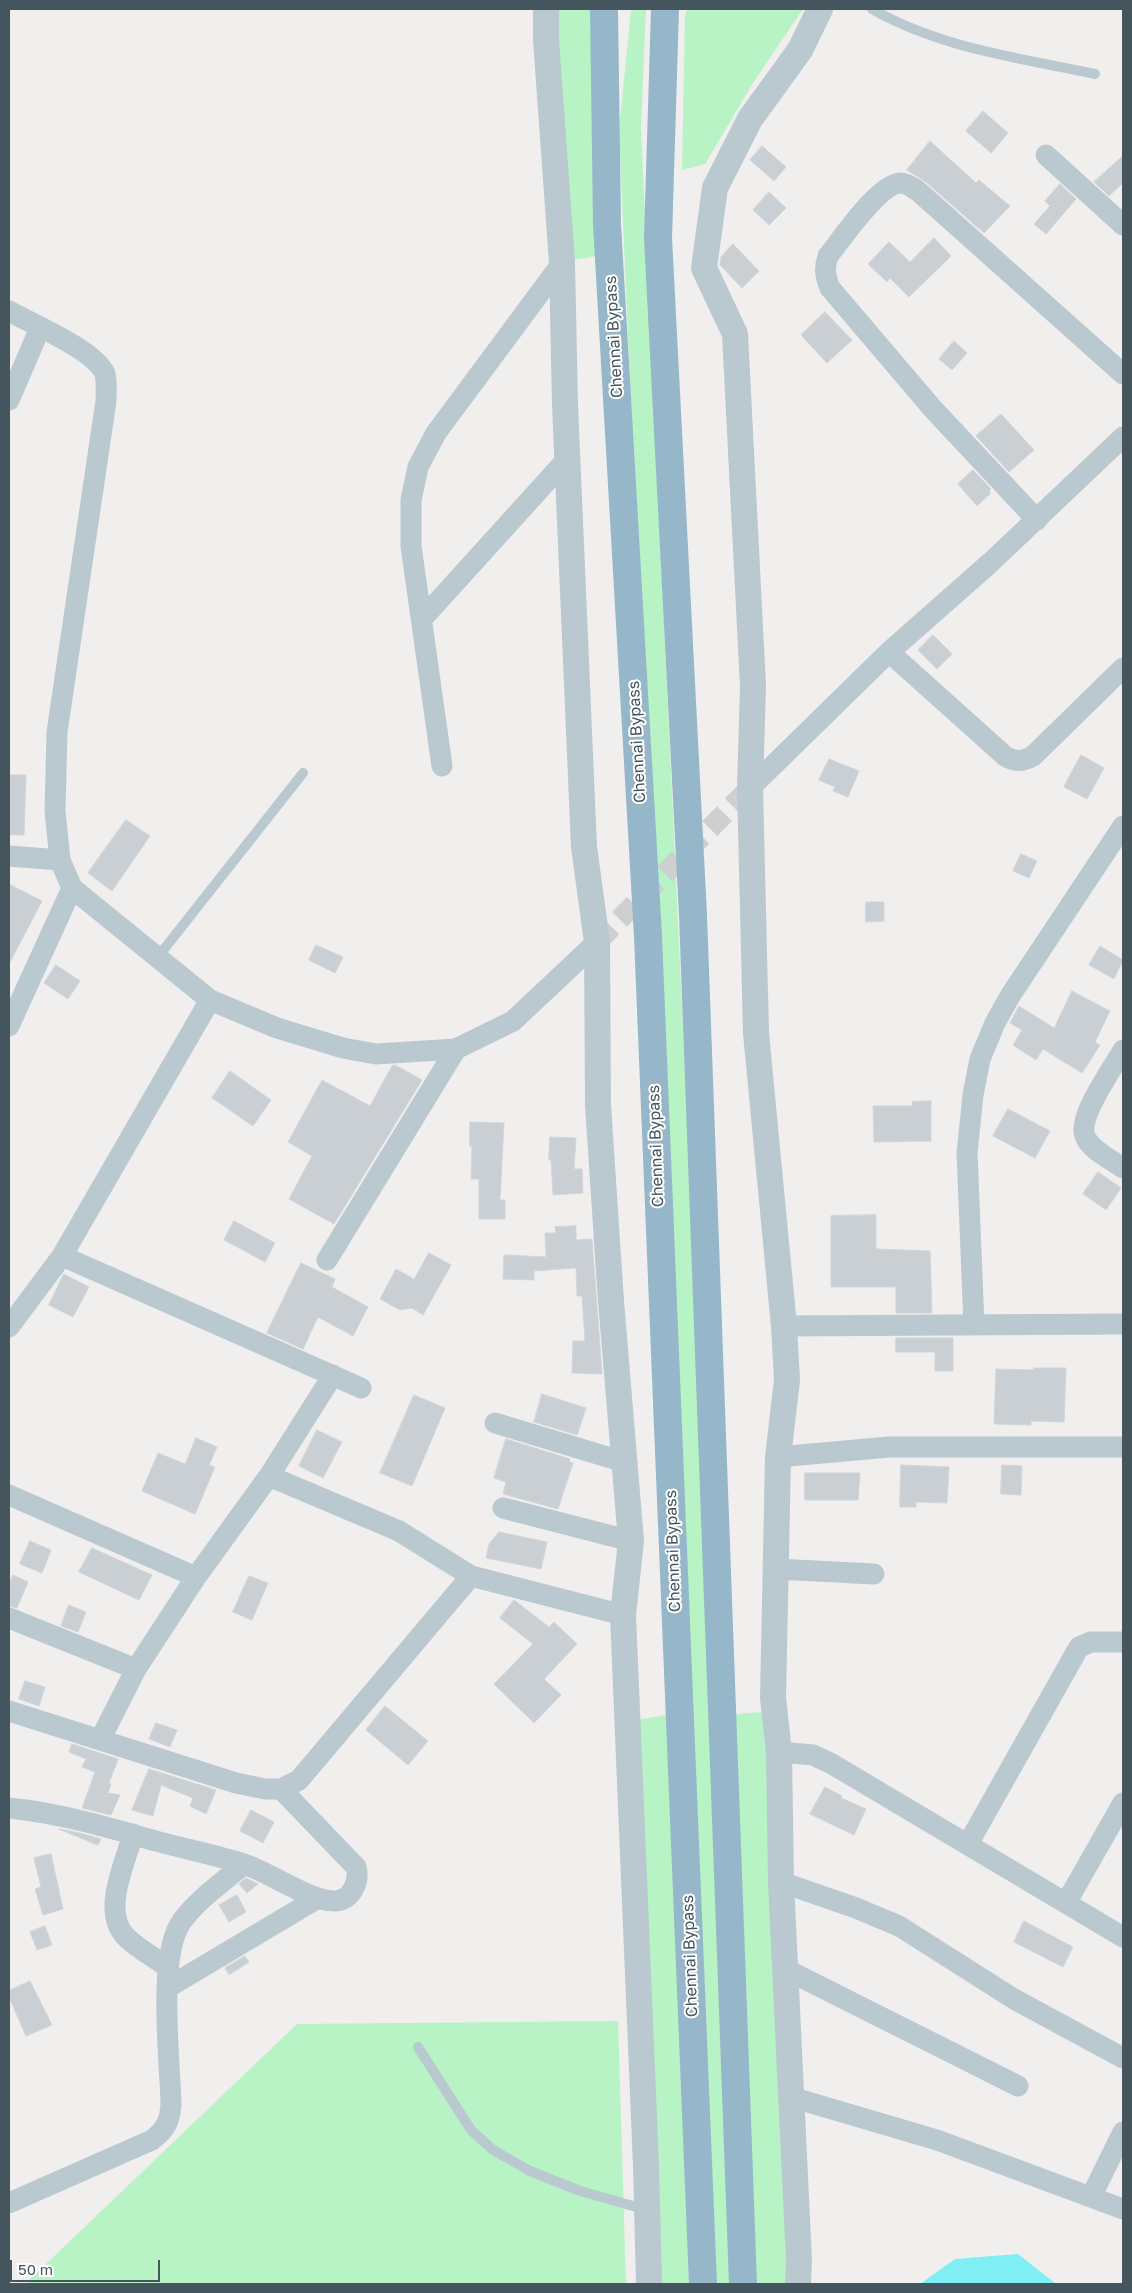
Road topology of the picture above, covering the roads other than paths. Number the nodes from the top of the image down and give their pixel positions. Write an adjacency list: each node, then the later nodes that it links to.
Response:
1 (546, 9): 9 (street)
2 (604, 9): 84 (highway, Chennai Bypass)
3 (665, 9): 85 (highway)
4 (820, 9): 22 (street)
5 (872, 9): 6 (lane)
6 (1096, 74)
7 (1046, 155): 8 (street)
8 (1123, 225)
9 (562, 263): 15 (street); 17 (street)
10 (9, 311): 11 (street)
11 (40, 328): 13 (street); 25 (street)
12 (1123, 374): 16 (street)
13 (9, 400)
14 (1123, 437): 16 (street)
15 (567, 459): 17 (street); 27 (street)
16 (1037, 520): 18 (street)
17 (422, 619): 20 (street)
18 (889, 652): 19 (street); 22 (street)
19 (1123, 668)
20 (442, 766)
21 (304, 773): 28 (lane)
22 (750, 788): 38 (street)
23 (1123, 826): 37 (street)
24 (9, 856): 25 (street)
25 (60, 860): 26 (street)
26 (72, 888): 28 (street); 30 (street)
27 (597, 942): 31 (street); 45 (street)
28 (157, 958): 29 (street)
29 (210, 1000): 31 (street); 34 (street)
30 (9, 1026)
31 (456, 1049): 35 (street)
32 (1123, 1050): 33 (street)
33 (1123, 1168)
34 (62, 1256): 39 (street); 40 (street)
35 (327, 1260)
36 (1123, 1324): 37 (street)
37 (974, 1325): 38 (street)
38 (784, 1326): 44 (street)
39 (9, 1327)
40 (333, 1376): 41 (street); 46 (street)
41 (361, 1388)
42 (495, 1423): 45 (street)
43 (1123, 1447): 44 (street)
44 (778, 1457): 50 (street)
45 (624, 1462): 49 (street)
46 (269, 1476): 52 (street); 53 (street)
47 (9, 1495): 53 (street)
48 (503, 1508): 49 (street)
49 (631, 1541): 54 (street)
50 (776, 1569): 51 (street); 60 (street)
51 (874, 1574)
52 (471, 1576): 54 (street); 61 (street)
53 (196, 1577): 57 (street)
54 (623, 1615): 82 (street)
55 (9, 1618): 57 (street)
56 (1123, 1642): 65 (street)
57 (136, 1669): 59 (street)
58 (9, 1711): 59 (street)
59 (100, 1740): 61 (street)
60 (779, 1752): 65 (street); 67 (street)
61 (281, 1789): 68 (street)
62 (1123, 1803): 69 (street)
63 (9, 1808): 64 (street)
64 (133, 1834): 66 (street); 71 (street)
65 (968, 1844): 69 (street)
66 (244, 1864): 68 (street); 71 (street)
67 (781, 1882): 72 (street); 75 (street)
68 (318, 1898): 73 (street)
69 (1066, 1903): 70 (street)
70 (1123, 1937)
71 (167, 1967): 73 (street)
72 (785, 1969): 76 (street); 77 (street)
73 (168, 1988): 80 (street)
74 (418, 2047): 82 (lane)
75 (1123, 2058)
76 (1018, 2086)
77 (792, 2097): 79 (street); 86 (street)
78 (1123, 2132): 79 (street)
79 (1092, 2197): 81 (street)
80 (9, 2203)
81 (1123, 2209)
82 (647, 2210): 83 (street)
83 (649, 2284)
84 (703, 2284)
85 (743, 2284)
86 (798, 2284)

